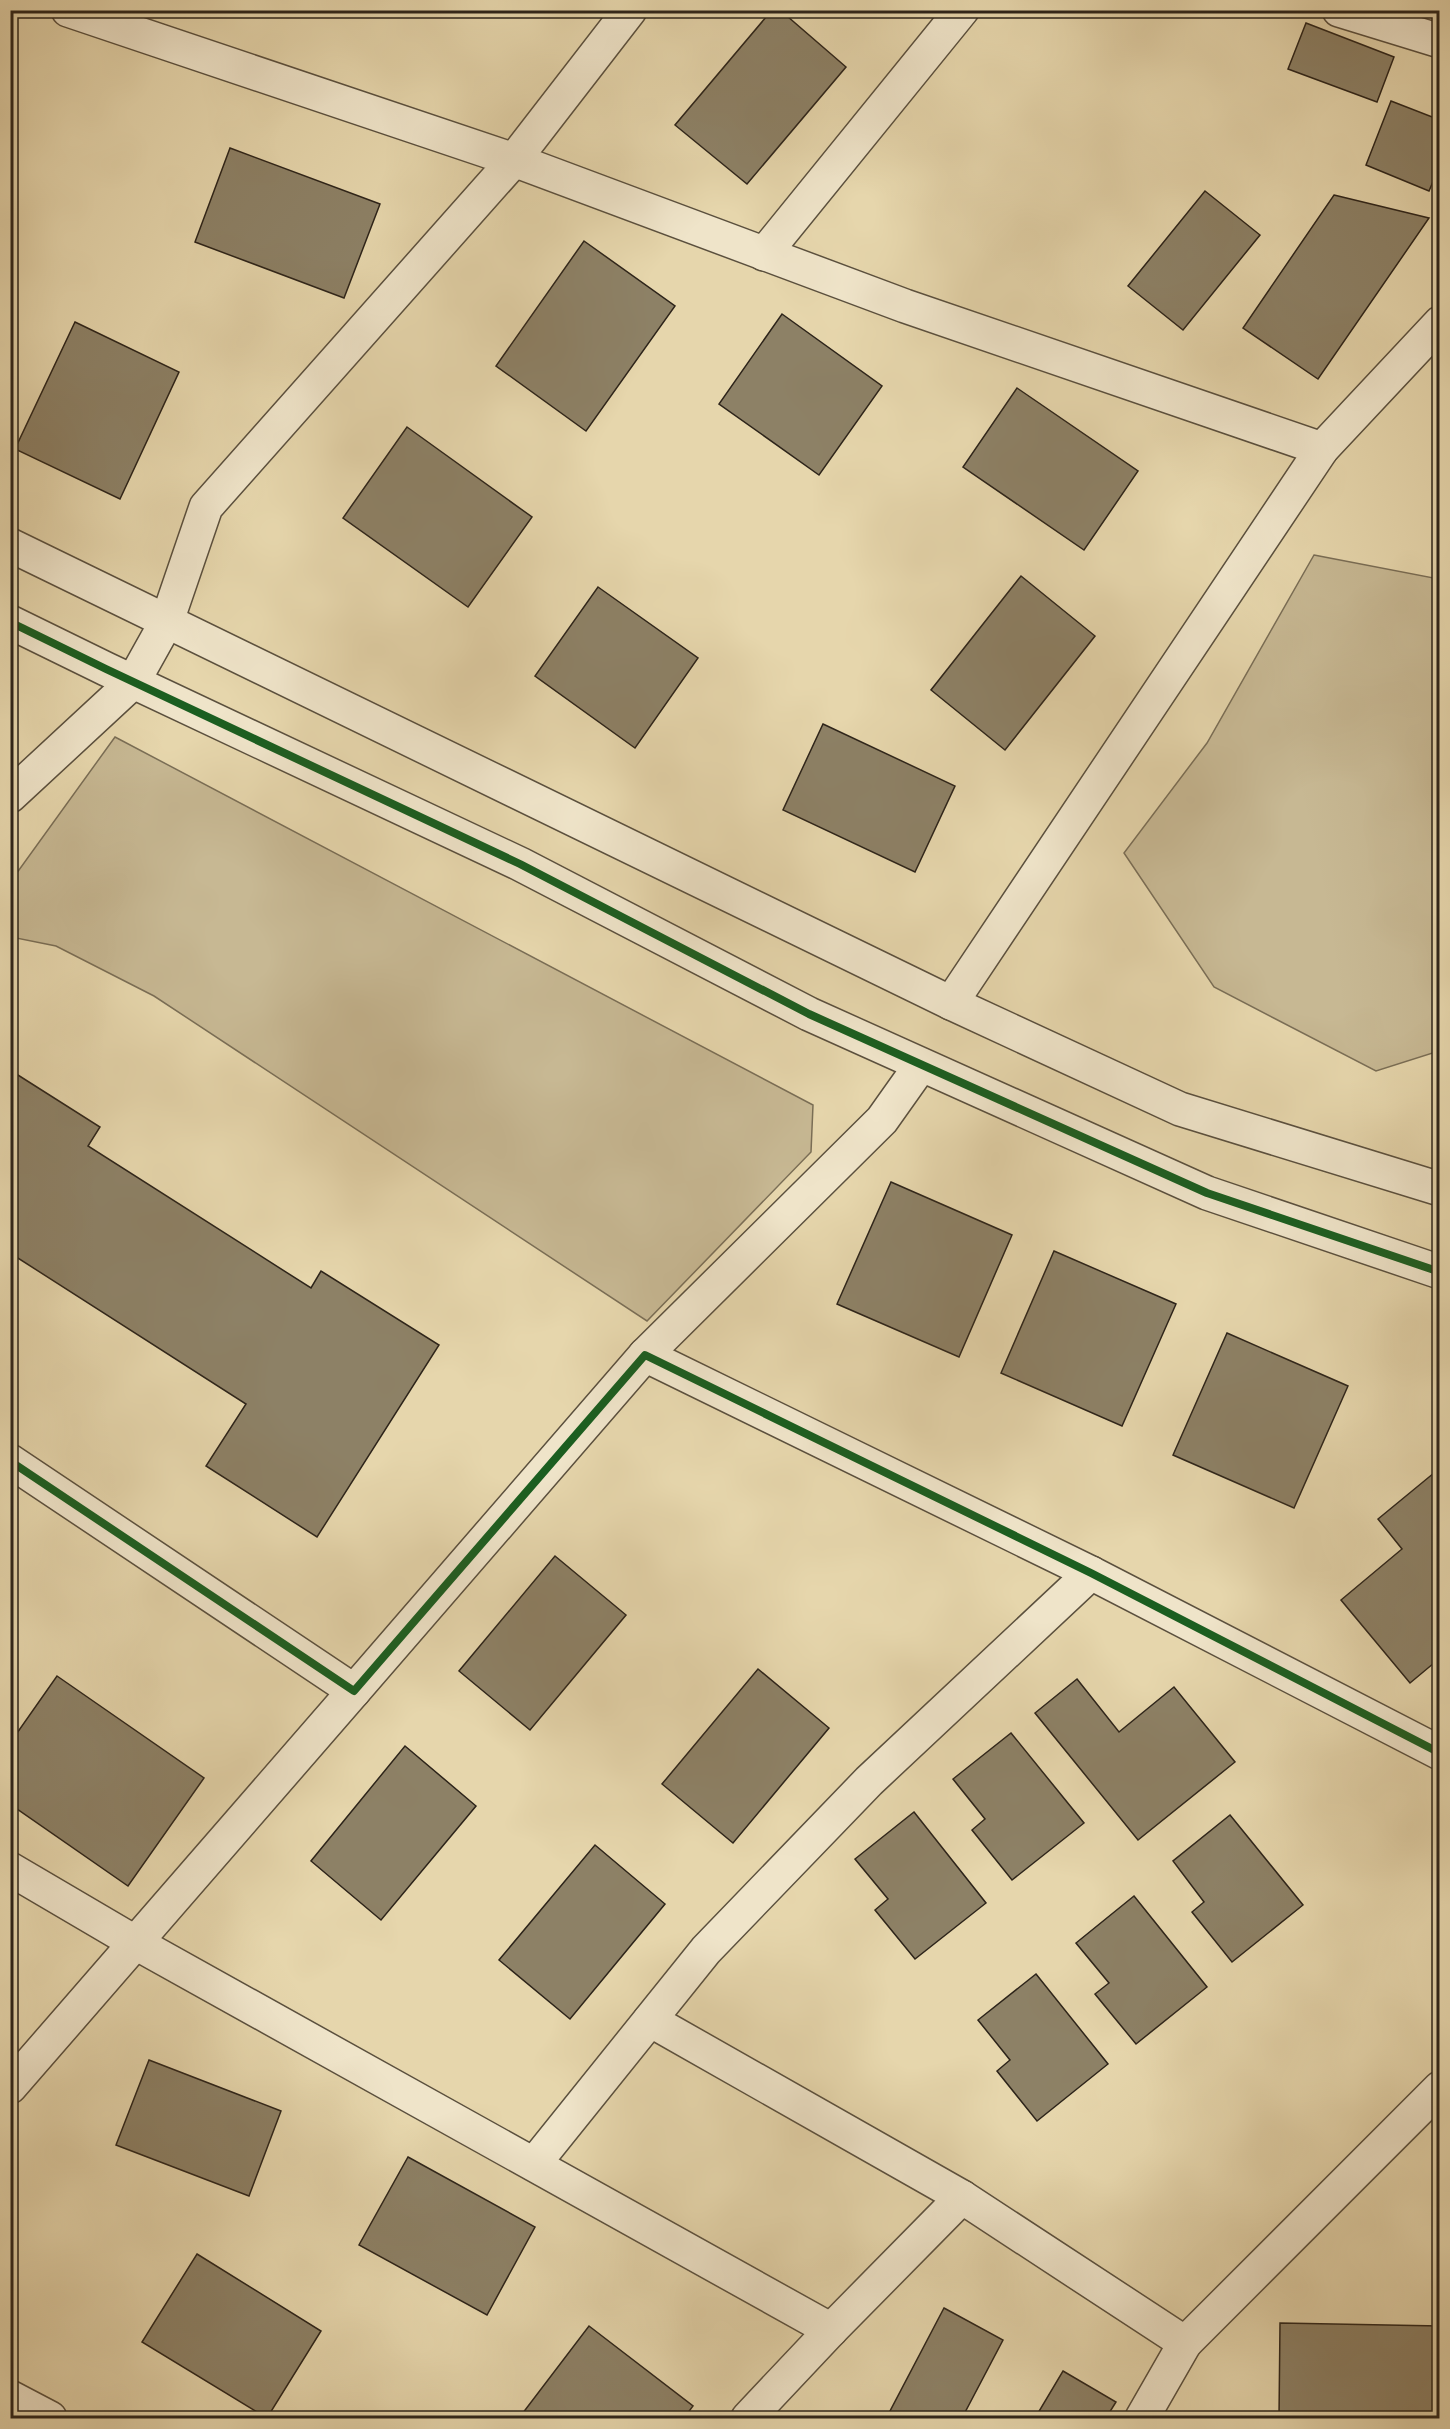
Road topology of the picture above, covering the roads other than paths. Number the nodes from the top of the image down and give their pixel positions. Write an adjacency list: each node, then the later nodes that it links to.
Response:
1 (68, 10): 6 (street)
2 (630, 10): 6 (street)
3 (962, 10): 7 (street)
4 (1339, 10): 5 (street)
5 (1440, 41)
6 (514, 160): 7 (street); 11 (street)
7 (764, 254): 9 (street)
8 (1440, 323): 9 (street)
9 (1322, 449): 15 (street)
10 (10, 545): 11 (street)
11 (167, 621): 13 (street); 15 (street)
12 (10, 622): 13 (street)
13 (133, 682): 14 (street); 16 (street)
14 (10, 796)
15 (951, 1003): 17 (street)
16 (921, 1065): 18 (street); 19 (street)
17 (1440, 1189)
18 (1440, 1272)
19 (645, 1354): 21 (street); 22 (street)
20 (10, 1461): 22 (street)
21 (1091, 1573): 23 (street); 26 (street)
22 (354, 1691): 25 (street)
23 (1440, 1753)
24 (10, 1869): 25 (street)
25 (136, 1942): 27 (street); 29 (street)
26 (650, 2020): 29 (street); 30 (street)
27 (10, 2086)
28 (1440, 2088): 32 (street)
29 (534, 2164): 31 (street)
30 (962, 2197): 31 (street); 32 (street)
31 (831, 2330): 35 (street)
32 (1185, 2343): 36 (street)
33 (10, 2397): 34 (street)
34 (50, 2418)
35 (748, 2418)
36 (1142, 2418)

